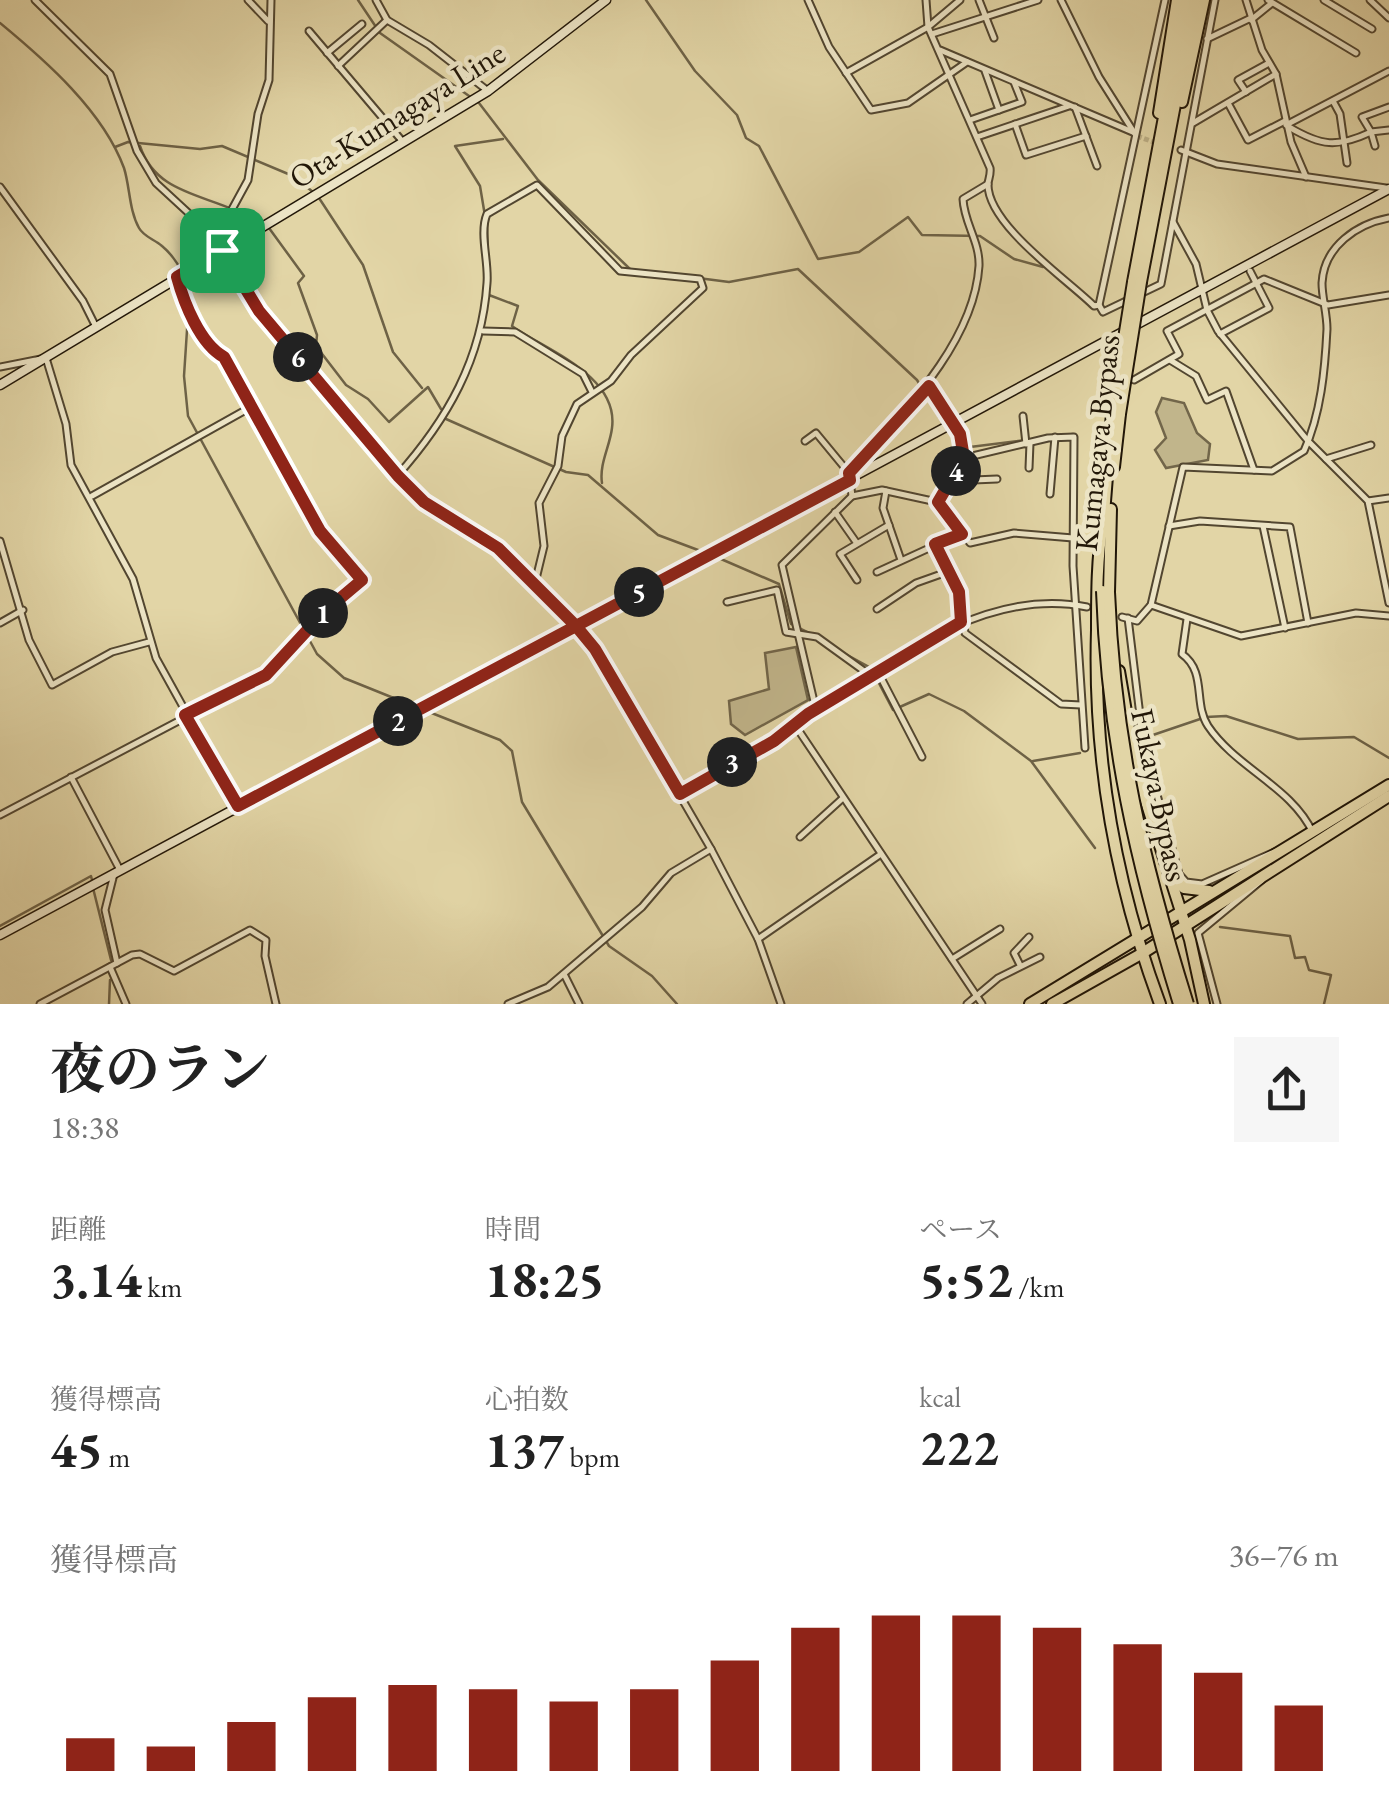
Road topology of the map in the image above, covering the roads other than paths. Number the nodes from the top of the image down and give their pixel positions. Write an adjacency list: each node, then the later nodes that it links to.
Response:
1 (35, 0): 76 (street)
2 (248, 0): 27 (street)
3 (271, 0): 27 (street)
4 (376, 0): 26 (street)
5 (606, 0): 47 (street, Ota-Kumagaya Line)
6 (808, 0): 42 (street)
7 (926, 0): 29 (street)
8 (960, 0): 29 (street)
9 (978, 0): 23 (street)
10 (1038, 0): 23 (street)
11 (1061, 0): 60 (street)
12 (1165, 0): 60 (street)
13 (1177, 0): 73 (highway)
14 (1186, 0): 73 (highway, Kumagaya Bypass)
15 (1194, 0): 66 (highway, Kumagaya Bypass)
16 (1204, 0): 66 (highway)
17 (1215, 0): 34 (street)
18 (1246, 0): 25 (street)
19 (1324, 0): 30 (street)
20 (1370, 0): 22 (street)
21 (1272, 1): 25 (street); 37 (street)
22 (1386, 7): 24 (street)
23 (985, 18): 32 (street); 33 (street)
24 (1389, 18)
25 (1251, 19): 34 (street); 39 (street)
26 (386, 20): 40 (street); 47 (street)
27 (270, 24): 76 (street)
28 (362, 24): 36 (street)
29 (928, 26): 32 (street); 42 (street)
30 (1372, 29)
31 (308, 31): 36 (street)
32 (932, 34): 35 (street)
33 (994, 38)
34 (1207, 40): 55 (street)
35 (940, 50): 38 (street); 45 (street)
36 (328, 53): 40 (street)
37 (1356, 53)
38 (966, 62): 41 (street); 45 (street)
39 (1269, 63): 43 (street); 48 (street)
40 (338, 66): 63 (street)
41 (984, 68): 46 (street); 53 (street)
42 (846, 74): 45 (street)
43 (1276, 74): 48 (street); 56 (street)
44 (1388, 74): 49 (street)
45 (951, 75): 54 (street)
46 (1014, 82): 51 (street); 53 (street)
47 (488, 91): 63 (street, Ota-Kumagaya Line)
48 (1246, 92): 50 (street)
49 (1333, 100): 56 (street); 64 (street)
50 (1228, 103): 55 (street); 56 (street)
51 (1073, 106): 57 (street); 60 (street); 61 (street)
52 (1389, 107): 59 (street)
53 (1000, 110): 54 (street)
54 (970, 120): 62 (street)
55 (1194, 123): 66 (street)
56 (1286, 123): 64 (street); 69 (street)
57 (1015, 124): 61 (street); 62 (street)
58 (1389, 130): 59 (street)
59 (1370, 132): 64 (street); 65 (street)
60 (1136, 134): 84 (street)
61 (1086, 136): 68 (street)
62 (977, 137): 70 (street)
63 (404, 142): 77 (street, Ota-Kumagaya Line)
64 (1344, 145): 67 (street)
65 (1375, 146)
66 (1179, 150): 69 (street); 75 (street); 80 (highway, Kumagaya Bypass)
67 (1347, 163)
68 (1097, 166)
69 (1306, 176): 72 (street)
70 (988, 184): 84 (street); 95 (street)
71 (0, 186): 87 (street)
72 (1389, 189): 82 (street)
73 (1152, 193): 80 (highway, Kumagaya Bypass)
74 (1389, 218): 85 (street)
75 (1173, 222): 82 (street); 84 (street)
76 (208, 231): 77 (street)
77 (222, 250): 79 (street, Ota-Kumagaya Line); 110 (street)
78 (1250, 272): 81 (street)
79 (180, 275): 87 (street, Ota-Kumagaya Line); 97 (street)
80 (1138, 282): 98 (highway, Kumagaya Bypass, bridge)
81 (1256, 283): 85 (street); 86 (street); 89 (street)
82 (1202, 289): 86 (street); 100 (street)
83 (1389, 296): 85 (street)
84 (1099, 304)
85 (1328, 305): 102 (street)
86 (1207, 310): 89 (street); 91 (street)
87 (96, 327): 90 (street, Ota-Kumagaya Line)
88 (482, 331): 96 (street); 96 (street); 110 (street)
89 (1220, 334): 102 (street)
90 (46, 358): 92 (street); 94 (street, Ota-Kumagaya Line); 116 (street)
91 (1170, 360): 93 (street); 109 (street)
92 (0, 367)
93 (1134, 380)
94 (0, 385)
95 (928, 387): 100 (street); 111 (street)
96 (593, 391): 135 (street)
97 (251, 407): 116 (street); 156 (street)
98 (1116, 414): 122 (highway, Kumagaya Bypass); 136 (highway, Kumagaya Bypass)
99 (1023, 416): 104 (street)
100 (955, 425): 106 (street); 111 (street)
101 (1055, 438): 104 (street); 115 (street); 127 (street)
102 (1308, 441): 107 (street); 109 (street)
103 (805, 442): 111 (street)
104 (1028, 443): 106 (street); 108 (street)
105 (1371, 445): 107 (street)
106 (964, 458): 113 (street)
107 (1326, 459): 119 (street)
108 (1029, 468)
109 (1254, 470): 124 (street)
110 (398, 476): 135 (street)
111 (850, 477): 117 (street); 149 (street)
112 (998, 479): 113 (street)
113 (950, 480): 120 (street)
114 (886, 490): 117 (street); 120 (street); 123 (street)
115 (1050, 494)
116 (92, 496): 152 (street)
117 (852, 496): 121 (street)
118 (1389, 498): 119 (street)
119 (1368, 501): 138 (street)
120 (938, 502): 126 (street)
121 (834, 511): 129 (street); 151 (street)
122 (1103, 523): 136 (highway, Kumagaya Bypass); 181 (highway)
123 (889, 525): 129 (street); 131 (street)
124 (1169, 526): 125 (street); 140 (street)
125 (1264, 526): 148 (street); 150 (street)
126 (962, 534): 127 (street); 130 (street)
127 (1073, 538): 139 (street)
128 (0, 541): 143 (street)
129 (856, 542): 134 (street)
130 (935, 544): 131 (street); 133 (street)
131 (901, 560): 132 (street)
132 (877, 572)
133 (947, 572): 142 (street); 147 (street)
134 (856, 580)
135 (534, 583): 149 (street)
136 (1105, 592): 174 (highway, Kumagaya Bypass, bridge); 203 (highway, Fukaya Bypass, bridge); 204 (highway, Fukaya Bypass, bridge)
137 (727, 602): 151 (street)
138 (1389, 602)
139 (1076, 604): 141 (street); 147 (street); 154 (street)
140 (1151, 605): 145 (street); 170 (street)
141 (1087, 607)
142 (877, 609)
143 (24, 610): 146 (street); 152 (street)
144 (1389, 616): 148 (street)
145 (1187, 620): 150 (street); 168 (street)
146 (0, 622)
147 (961, 622): 153 (street); 154 (street)
148 (1308, 623): 150 (street)
149 (576, 626): 162 (street); 165 (street)
150 (1285, 628)
151 (794, 630): 153 (street); 155 (street)
152 (149, 642): 156 (street)
153 (876, 673): 155 (street); 159 (street)
154 (1081, 705): 158 (street)
155 (816, 710): 157 (street)
156 (185, 715): 160 (street); 165 (street)
157 (795, 725): 162 (street); 164 (street)
158 (1086, 748)
159 (922, 757)
160 (71, 777): 166 (street); 173 (street)
161 (1389, 785): 168 (highway)
162 (680, 794): 169 (street)
163 (1389, 796): 168 (highway)
164 (843, 798): 167 (street); 171 (street)
165 (238, 806): 173 (street)
166 (0, 815)
167 (800, 836)
168 (1315, 836): 170 (highway); 172 (highway)
169 (712, 849): 182 (street); 189 (street)
170 (1280, 851): 175 (highway)
171 (881, 854): 182 (street); 185 (street)
172 (1269, 870): 177 (highway); 206 (street)
173 (117, 872): 179 (street); 186 (street)
174 (1167, 872): 175 (highway); 176 (highway, Kumagaya Bypass)
175 (1212, 890): 176 (highway)
176 (1180, 910): 177 (highway, Kumagaya Bypass); 181 (highway)
177 (1185, 925): 183 (highway); 205 (highway, Kumagaya Bypass)
178 (1000, 929): 185 (street)
179 (0, 935)
180 (1030, 937): 187 (street)
181 (1135, 937): 183 (highway); 201 (highway)
182 (758, 939): 199 (street)
183 (1141, 954): 192 (highway); 202 (highway)
184 (1040, 958): 187 (street)
185 (952, 959): 191 (street)
186 (117, 963): 188 (street); 195 (street)
187 (1020, 964): 191 (street)
188 (110, 967): 193 (street); 194 (street)
189 (564, 974): 190 (street); 198 (street)
190 (525, 996): 196 (street); 197 (street)
191 (980, 1001): 200 (street)
192 (1157, 1002)
193 (40, 1004)
194 (126, 1004)
195 (276, 1004)
196 (508, 1004)
197 (530, 1004)
198 (579, 1004)
199 (781, 1004)
200 (967, 1004)
201 (1030, 1004)
202 (1052, 1004)
203 (1179, 1004)
204 (1188, 1004)
205 (1204, 1004)
206 (1217, 1004)

